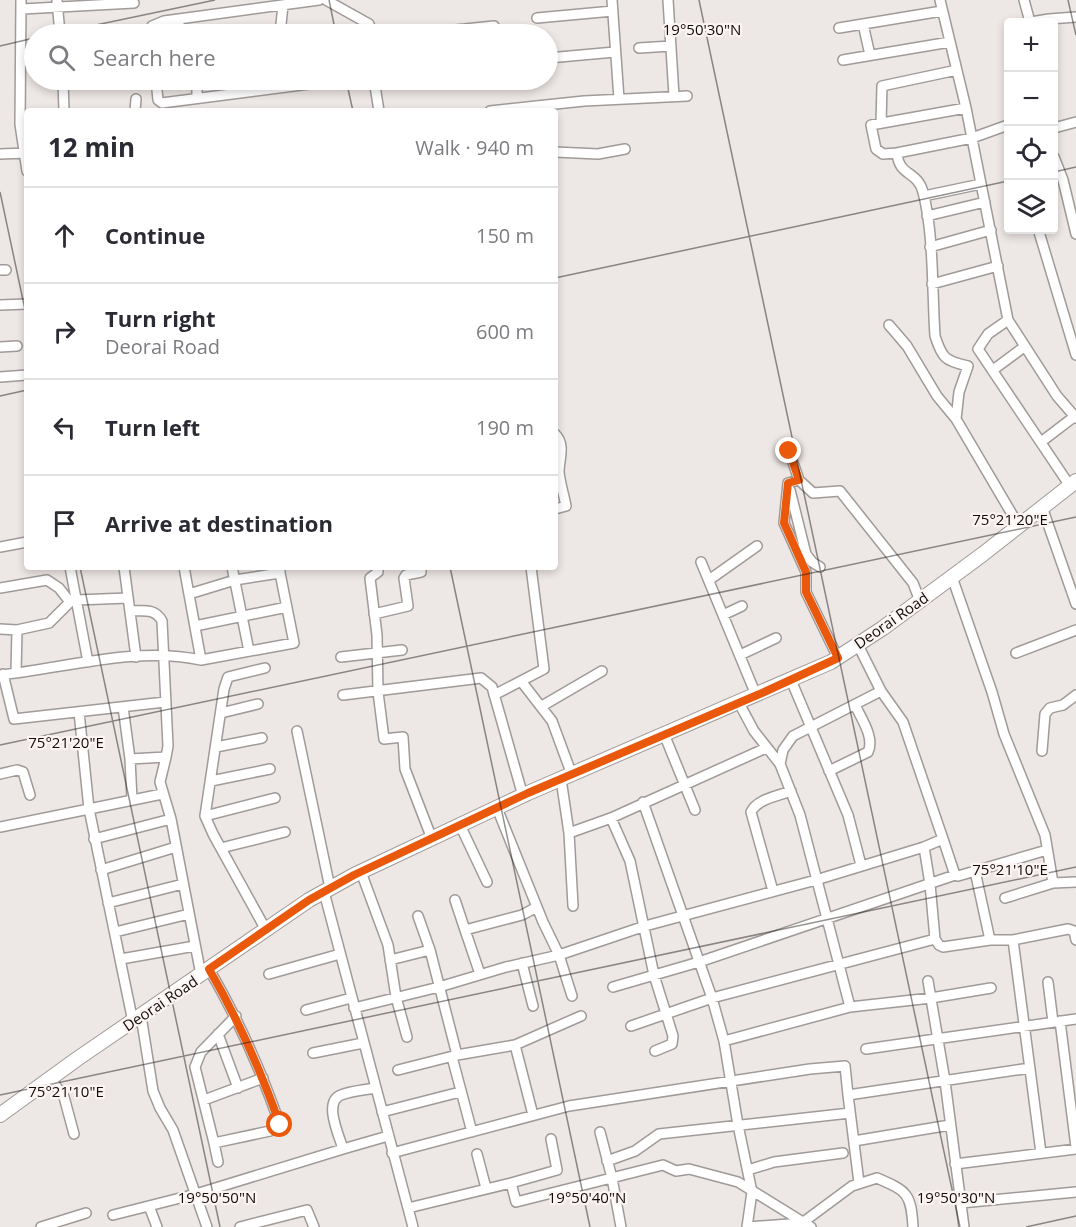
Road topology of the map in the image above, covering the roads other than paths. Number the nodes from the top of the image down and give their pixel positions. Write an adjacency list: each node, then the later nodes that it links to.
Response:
1 (314, 0): 11 (street)
2 (326, 0): 23 (street)
3 (612, 0): 12 (street)
4 (668, 0): 27 (street)
5 (940, 0): 13 (street)
6 (1024, 0): 16 (street)
7 (58, 3): 8 (street); 9 (street); 19 (street)
8 (134, 3)
9 (21, 5): 51 (street)
10 (246, 5): 11 (street); 18 (street)
11 (283, 5): 22 (street)
12 (613, 10): 15 (street); 29 (street)
13 (942, 10): 24 (street); 26 (street)
14 (1076, 17): 17 (street)
15 (537, 18)
16 (1029, 18)
17 (1058, 18)
18 (178, 19): 20 (street); 21 (street)
19 (59, 24)
20 (159, 24)
21 (178, 24)
22 (281, 24)
23 (369, 24)
24 (863, 24): 25 (street); 30 (street)
25 (839, 28)
26 (950, 42): 30 (street); 33 (street)
27 (671, 46): 28 (street); 39 (street)
28 (639, 48)
29 (615, 52): 31 (street); 43 (street)
30 (870, 55): 32 (street)
31 (558, 57)
32 (843, 60)
33 (957, 70): 48 (street); 50 (street)
34 (63, 90): 44 (street)
35 (158, 90): 41 (street)
36 (197, 90): 41 (street)
37 (261, 90): 41 (street)
38 (376, 90): 46 (street)
39 (674, 96): 40 (street); 43 (street)
40 (687, 96)
41 (197, 98)
42 (136, 99): 45 (street)
43 (619, 99): 47 (street)
44 (64, 108)
45 (135, 108)
46 (379, 108)
47 (510, 108)
48 (966, 108): 50 (street); 54 (street)
49 (1076, 122): 53 (street)
50 (881, 123): 58 (street)
51 (23, 124)
52 (1005, 126): 54 (street)
53 (1058, 127)
54 (972, 138): 58 (street); 61 (street)
55 (625, 149): 56 (street)
56 (558, 152)
57 (24, 153): 59 (street)
58 (897, 153): 62 (street)
59 (0, 154)
60 (1058, 168): 64 (street)
61 (981, 184): 62 (street); 63 (street)
62 (924, 196): 65 (street)
63 (985, 202): 65 (street); 66 (street)
64 (1073, 207): 68 (street)
65 (927, 216): 69 (street)
66 (991, 230): 69 (street); 70 (street)
67 (1040, 234): 80 (street)
68 (1076, 234)
69 (930, 247): 71 (street)
70 (998, 266): 71 (street); 74 (street)
71 (932, 284): 81 (street)
72 (24, 304): 73 (street)
73 (0, 305)
74 (1008, 321): 78 (street); 79 (street)
75 (889, 325): 86 (street)
76 (16, 346): 77 (street)
77 (0, 347)
78 (1024, 347): 82 (street); 85 (street)
79 (978, 349): 81 (street); 82 (street)
80 (1076, 355)
81 (968, 366): 86 (street)
82 (993, 370): 88 (street)
83 (24, 375): 84 (street)
84 (0, 377)
85 (1075, 417): 88 (street)
86 (956, 419): 95 (street)
87 (558, 436): 94 (street)
88 (1041, 442): 92 (street)
89 (789, 451): 90 (street)
90 (799, 480): 91 (street); 116 (street)
91 (788, 483): 100 (street); 138 (street)
92 (1073, 483): 93 (street, Deorai Road)
93 (1042, 507): 95 (street, Deorai Road); 117 (street)
94 (558, 508)
95 (1019, 526): 109 (street, Deorai Road)
96 (24, 543): 98 (street)
97 (757, 546): 111 (street)
98 (0, 547)
99 (701, 562): 111 (street)
100 (820, 567)
101 (70, 570): 115 (street)
102 (124, 570): 114 (street)
103 (185, 570): 113 (street)
104 (233, 570): 110 (street)
105 (280, 570): 110 (street); 119 (street)
106 (378, 570): 121 (street)
107 (421, 570): 121 (street)
108 (531, 570): 146 (street)
109 (952, 577): 116 (street, Deorai Road); 200 (street)
110 (235, 580): 113 (street); 123 (street)
111 (709, 580): 122 (street)
112 (0, 588): 115 (street)
113 (189, 594): 124 (street)
114 (128, 598): 115 (street); 120 (street)
115 (73, 601): 126 (street); 140 (street)
116 (920, 601): 129 (street, Deorai Road)
117 (1076, 604)
118 (742, 606): 122 (street)
119 (287, 607): 123 (street); 130 (street)
120 (130, 611): 135 (street); 136 (street)
121 (374, 614): 132 (street)
122 (723, 615): 134 (street)
123 (242, 616): 124 (street); 130 (street)
124 (195, 626): 139 (street)
125 (0, 629): 126 (street)
126 (17, 630): 143 (street)
127 (1076, 630): 133 (street)
128 (776, 638): 134 (street)
129 (858, 645): 138 (street, Deorai Road); 147 (street)
130 (249, 651): 139 (street)
131 (402, 651): 132 (street)
132 (377, 652): 137 (street); 148 (street)
133 (1016, 653)
134 (740, 656): 151 (street)
135 (136, 657): 136 (street); 140 (street)
136 (164, 657): 139 (street); 153 (street)
137 (341, 657)
138 (838, 658): 145 (street, Deorai Road)
139 (201, 660)
140 (88, 662): 143 (street)
141 (265, 668): 160 (street)
142 (602, 671): 157 (street)
143 (16, 673): 144 (street)
144 (1, 674): 159 (street)
145 (791, 680): 151 (street, Deorai Road); 161 (street)
146 (521, 681): 150 (street); 157 (street)
147 (881, 691): 156 (street); 196 (street)
148 (378, 692): 149 (street); 150 (street); 195 (street)
149 (343, 695)
150 (494, 695): 180 (street)
151 (756, 695): 154 (street, Deorai Road)
152 (1076, 695): 167 (street)
153 (165, 702): 158 (street); 168 (street)
154 (739, 703): 163 (street, Deorai Road); 166 (street)
155 (258, 704): 160 (street)
156 (855, 705): 161 (street); 172 (street)
157 (542, 706): 174 (street)
158 (123, 707): 159 (street); 169 (street)
159 (79, 712): 185 (street)
160 (220, 713): 165 (street)
161 (811, 728): 170 (street); 172 (street)
162 (297, 731): 212 (street)
163 (664, 734): 174 (street, Deorai Road); 176 (street)
164 (262, 738): 165 (street)
165 (216, 747): 175 (street)
166 (766, 747): 170 (street); 176 (street)
167 (1042, 751)
168 (166, 757): 169 (street); 178 (street)
169 (130, 759): 182 (street)
170 (780, 764): 177 (street)
171 (270, 769): 175 (street)
172 (829, 771): 201 (street)
173 (0, 774): 179 (street)
174 (566, 777): 180 (street, Deorai Road); 193 (street)
175 (211, 782): 187 (street)
176 (684, 784): 183 (street); 186 (street)
177 (791, 791): 206 (street); 213 (street)
178 (162, 794): 182 (street); 189 (street)
179 (30, 795)
180 (523, 796): 184 (street, Deorai Road)
181 (275, 798): 187 (street)
182 (132, 799): 185 (street)
183 (643, 802): 188 (street); 220 (street)
184 (497, 808): 190 (street, Deorai Road); 218 (street)
185 (89, 809): 191 (street); 194 (street)
186 (695, 810)
187 (205, 816): 199 (street)
188 (611, 818): 193 (street); 223 (street)
189 (171, 819): 194 (street); 197 (street)
190 (460, 825): 195 (street, Deorai Road); 207 (street)
191 (0, 828)
192 (285, 832): 199 (street)
193 (569, 833): 217 (street)
194 (94, 839): 202 (street)
195 (432, 839): 204 (street, Deorai Road)
196 (943, 839): 198 (street); 205 (street)
197 (176, 847): 202 (street); 209 (street)
198 (924, 847): 201 (street); 210 (street)
199 (221, 848): 224 (street)
200 (1047, 850): 203 (street); 211 (street)
201 (861, 865): 206 (street)
202 (100, 870): 216 (street)
203 (975, 871): 205 (street); 228 (street)
204 (361, 872): 212 (street, Deorai Road); 236 (street)
205 (955, 875): 210 (street)
206 (816, 879): 213 (street); 222 (street)
207 (487, 882)
208 (1076, 882): 211 (street)
209 (183, 884): 216 (street); 219 (street)
210 (930, 884): 222 (street); 227 (street)
211 (1053, 884): 214 (street)
212 (327, 890): 224 (street, Deorai Road); 233 (street)
213 (773, 891): 220 (street)
214 (1005, 898)
215 (455, 900): 225 (street)
216 (108, 903): 226 (street)
217 (573, 906)
218 (537, 907): 225 (street); 234 (street)
219 (189, 914): 226 (street); 231 (street)
220 (683, 915): 223 (street); 237 (street)
221 (418, 916): 232 (street)
222 (827, 919): 237 (street); 239 (street)
223 (645, 926): 234 (street); 243 (street)
224 (266, 930): 240 (street, Deorai Road)
225 (465, 930): 242 (street)
226 (115, 932): 235 (street)
227 (935, 939): 228 (street); 239 (street)
228 (990, 940): 229 (street)
229 (1013, 940): 230 (street); 263 (street)
230 (1076, 940)
231 (195, 946): 235 (street); 240 (street)
232 (430, 950): 236 (street); 246 (street)
233 (340, 954): 241 (street); 253 (street)
234 (559, 955): 238 (street); 249 (street)
235 (121, 959): 260 (street)
236 (390, 960): 250 (street)
237 (699, 962): 243 (street); 251 (street)
238 (522, 963): 242 (street); 254 (street)
239 (838, 963): 251 (street); 255 (street)
240 (205, 972): 258 (street); 260 (street, Deorai Road)
241 (269, 974)
242 (480, 974): 246 (street)
243 (654, 975): 247 (street); 257 (street)
244 (928, 981): 252 (street)
245 (1048, 982): 262 (street)
246 (439, 987): 250 (street); 274 (street)
247 (613, 987)
248 (991, 988): 252 (street)
249 (572, 996)
250 (396, 997): 253 (street); 266 (street)
251 (712, 998): 257 (street); 268 (street)
252 (931, 998): 255 (street); 267 (street)
253 (353, 1003): 256 (street); 269 (street)
254 (533, 1006)
255 (850, 1007): 268 (street)
256 (306, 1010)
257 (666, 1014): 264 (street); 272 (street)
258 (236, 1016): 265 (street); 278 (street)
259 (581, 1016): 270 (street)
260 (137, 1019): 277 (street, Deorai Road); 315 (street)
261 (1076, 1019): 262 (street)
262 (1056, 1022): 263 (street); 299 (street)
263 (1024, 1025): 267 (street); 275 (street)
264 (631, 1026)
265 (218, 1034): 281 (street); 285 (street)
266 (406, 1037)
267 (938, 1037): 271 (street); 279 (street)
268 (724, 1041): 280 (street)
269 (363, 1042): 273 (street); 282 (street)
270 (515, 1045): 274 (street); 289 (street)
271 (866, 1049)
272 (655, 1051)
273 (313, 1053)
274 (454, 1056): 276 (street); 283 (street)
275 (1030, 1068): 279 (street); 304 (street)
276 (398, 1070)
277 (50, 1078): 288 (street, Deorai Road); 294 (street)
278 (263, 1078): 281 (street); 298 (street)
279 (945, 1081): 284 (street); 291 (street)
280 (732, 1082): 284 (street); 289 (street); 290 (street)
281 (238, 1088): 285 (street)
282 (375, 1088): 286 (street); 300 (street)
283 (460, 1092): 286 (street); 292 (street)
284 (848, 1095): 287 (street)
285 (204, 1100): 298 (street)
286 (382, 1112): 295 (street)
287 (850, 1113): 290 (street); 297 (street)
288 (0, 1115)
289 (533, 1115): 292 (street)
290 (738, 1125): 305 (street); 308 (street)
291 (950, 1125): 297 (street); 307 (street)
292 (472, 1132): 301 (street)
293 (600, 1132): 305 (street)
294 (74, 1134)
295 (388, 1136): 300 (street); 301 (street)
296 (551, 1139): 310 (street)
297 (854, 1141): 311 (street)
298 (214, 1143): 306 (street)
299 (1076, 1148): 304 (street)
300 (343, 1149): 315 (street)
301 (392, 1153): 318 (street)
302 (843, 1153): 308 (street)
303 (477, 1154): 312 (street)
304 (1041, 1154): 307 (street)
305 (607, 1161): 309 (street)
306 (218, 1162)
307 (955, 1164): 316 (street)
308 (748, 1170): 313 (street)
309 (612, 1178): 310 (street); 313 (street); 328 (street)
310 (511, 1183): 312 (street)
311 (859, 1183): 321 (street); 329 (street)
312 (486, 1188): 318 (street)
313 (752, 1192): 321 (street); 321 (street)
314 (1076, 1192): 316 (street)
315 (196, 1194): 317 (street); 324 (street)
316 (961, 1203): 330 (street)
317 (149, 1206): 320 (street); 323 (street)
318 (408, 1208): 327 (street)
319 (86, 1214): 322 (street)
320 (113, 1215)
321 (807, 1225)
322 (41, 1227)
323 (157, 1227)
324 (207, 1227)
325 (240, 1227): 326 (street)
326 (314, 1227)
327 (413, 1227)
328 (621, 1227)
329 (914, 1227)
330 (964, 1227)

